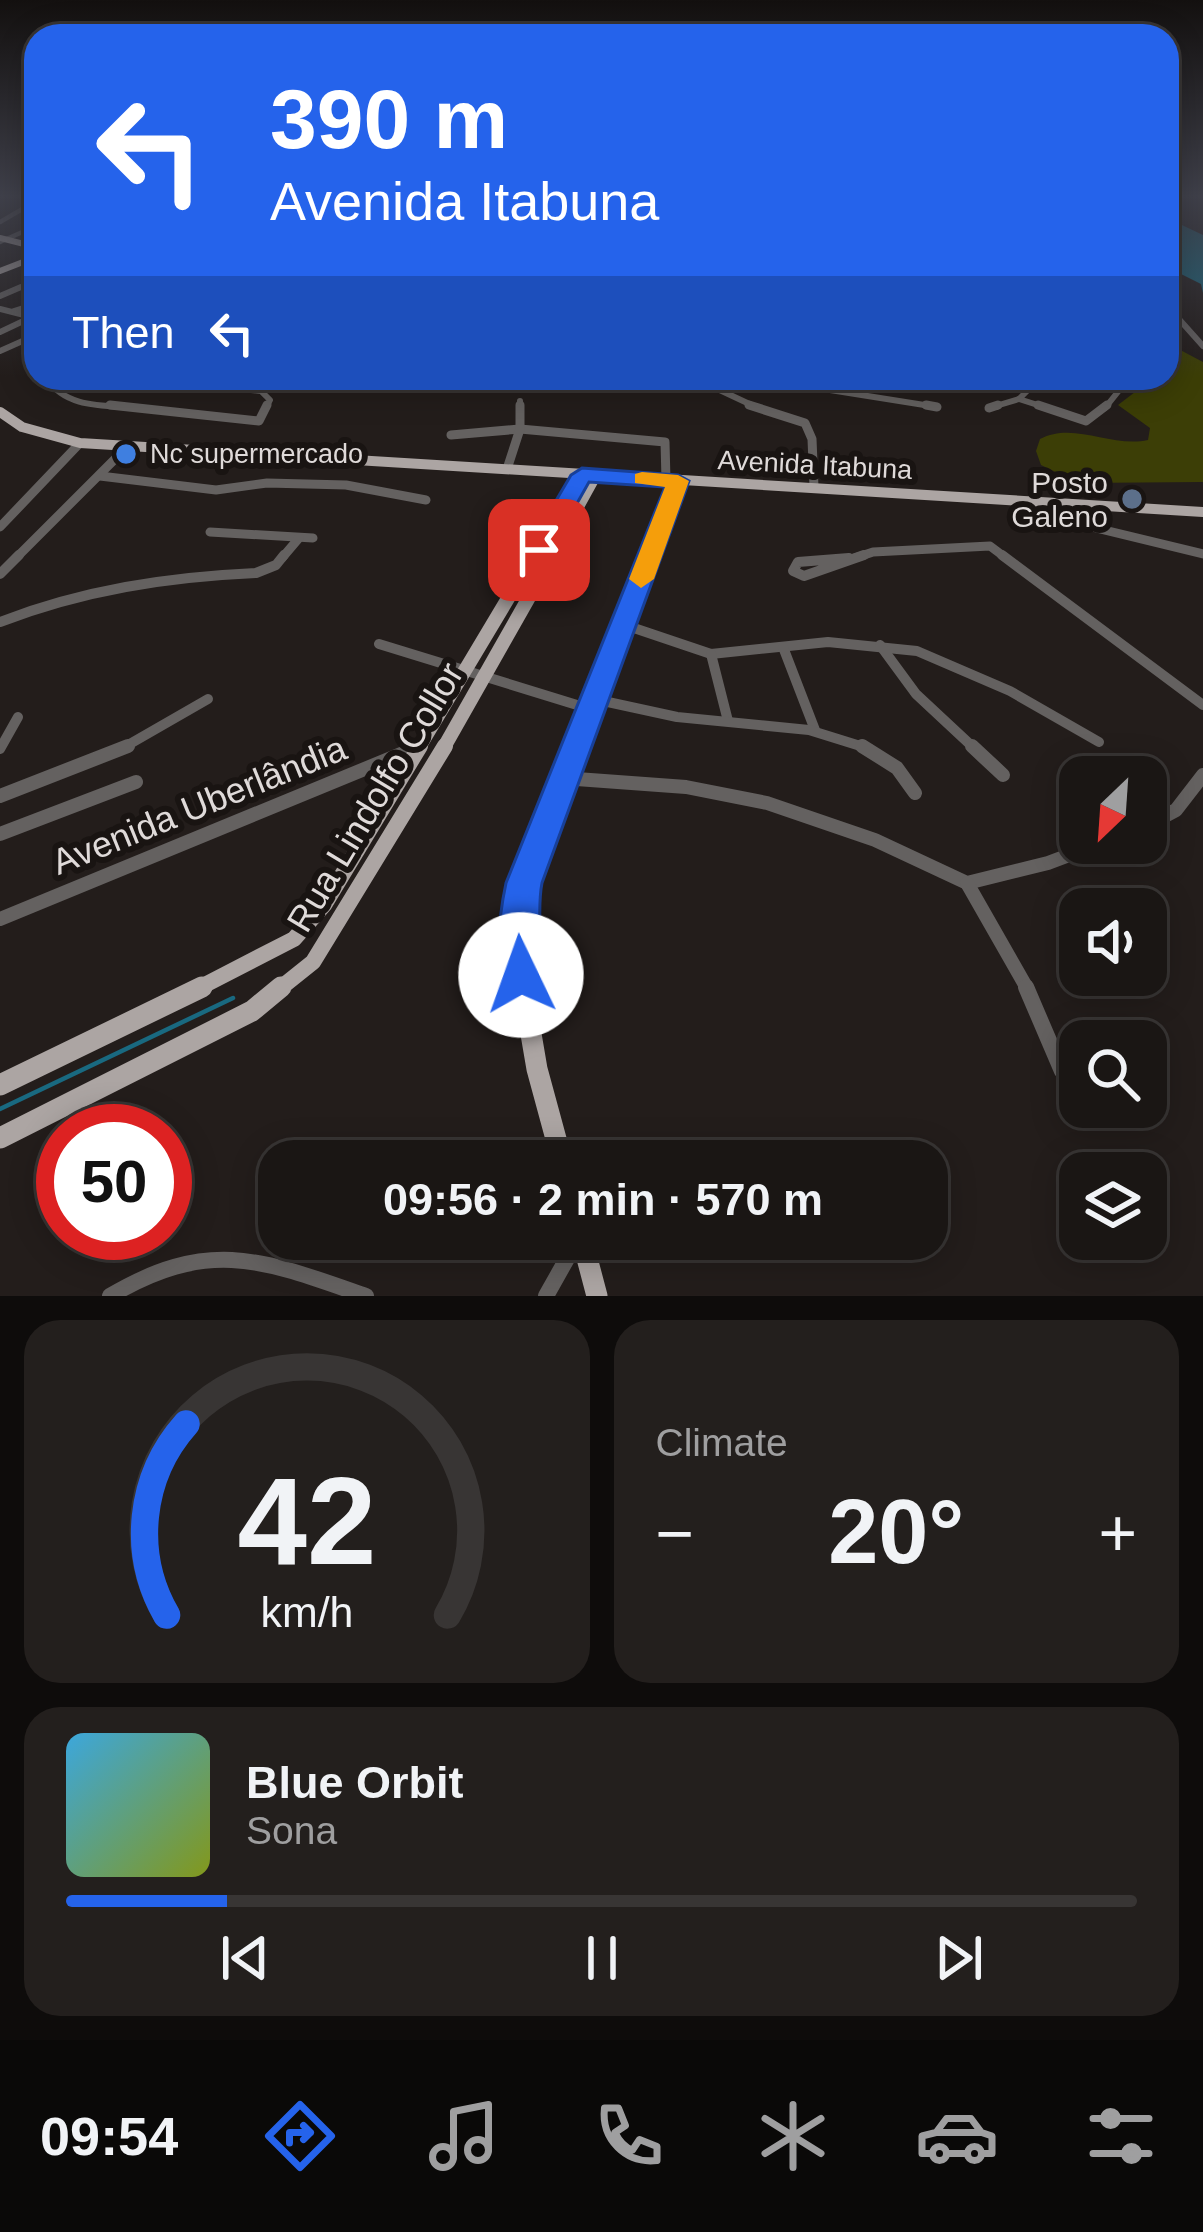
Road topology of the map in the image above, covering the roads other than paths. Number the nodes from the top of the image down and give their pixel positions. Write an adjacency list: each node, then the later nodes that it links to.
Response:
1 (24, 307): 3 (street)
2 (0, 309): 3 (street)
3 (10, 311): 4 (street)
4 (24, 314)
5 (1179, 319): 6 (street)
6 (1203, 346)
7 (54, 390): 8 (street)
8 (253, 390)
9 (716, 390): 26 (street)
10 (828, 390): 15 (street)
11 (1027, 390): 13 (street)
12 (1119, 390): 13 (street)
13 (1019, 398): 16 (street)
14 (520, 401): 18 (street)
15 (937, 407)
16 (989, 408)
17 (1, 421): 20 (main road, Avenida Itabuna)
18 (520, 429): 19 (street); 22 (street); 25 (street)
19 (452, 435)
20 (80, 443): 21 (main road, Avenida Itabuna); 30 (street)
21 (128, 446): 22 (main road, Avenida Itabuna); 24 (street)
22 (507, 469): 23 (main road, Avenida Itabuna)
23 (589, 475): 25 (main road, Avenida Itabuna); 43 (main road, Rua Lindolfo Collor); 44 (main road, Rua Lindolfo Collor)
24 (100, 476): 27 (street); 36 (street)
25 (672, 481): 26 (main road, Avenida Itabuna); 38 (main road)
26 (814, 487): 28 (main road, Avenida Itabuna)
27 (426, 500)
28 (1055, 502): 29 (main road, Avenida Itabuna); 34 (street)
29 (1203, 512)
30 (0, 527)
31 (210, 532): 32 (street)
32 (299, 538): 33 (street); 37 (street)
33 (313, 538)
34 (1203, 554)
35 (849, 557): 35 (street); 47 (street)
36 (0, 574)
37 (0, 622)
38 (625, 625): 42 (street); 46 (main road)
39 (379, 644): 43 (street)
40 (880, 645): 41 (street); 51 (street); 54 (street)
41 (784, 646): 42 (street); 50 (street)
42 (712, 654): 49 (street)
43 (466, 674): 44 (street); 52 (main road, Rua Lindolfo Collor)
44 (485, 680): 46 (street); 67 (main road, Rua Lindolfo Collor)
45 (208, 699): 59 (street)
46 (592, 704): 49 (street); 56 (main road)
47 (1203, 705)
48 (17, 717): 53 (street)
49 (728, 721): 50 (street)
50 (815, 730): 58 (street)
51 (1099, 742)
52 (421, 745): 64 (street, Avenida Uberlândia); 66 (main road, Rua Lindolfo Collor)
53 (0, 749)
54 (1003, 775)
55 (1203, 775): 60 (street)
56 (563, 778): 63 (street); 68 (main road)
57 (136, 782): 61 (street)
58 (915, 793)
59 (0, 796)
60 (1167, 815)
61 (0, 834)
62 (1059, 858): 63 (street)
63 (967, 883): 65 (street)
64 (0, 919)
65 (1059, 1064)
66 (0, 1085)
67 (0, 1138)
68 (556, 1140)
69 (567, 1260): 73 (street)
70 (586, 1260): 74 (main road)
71 (110, 1296): 72 (street)
72 (366, 1296)
73 (546, 1296)
74 (597, 1296)

